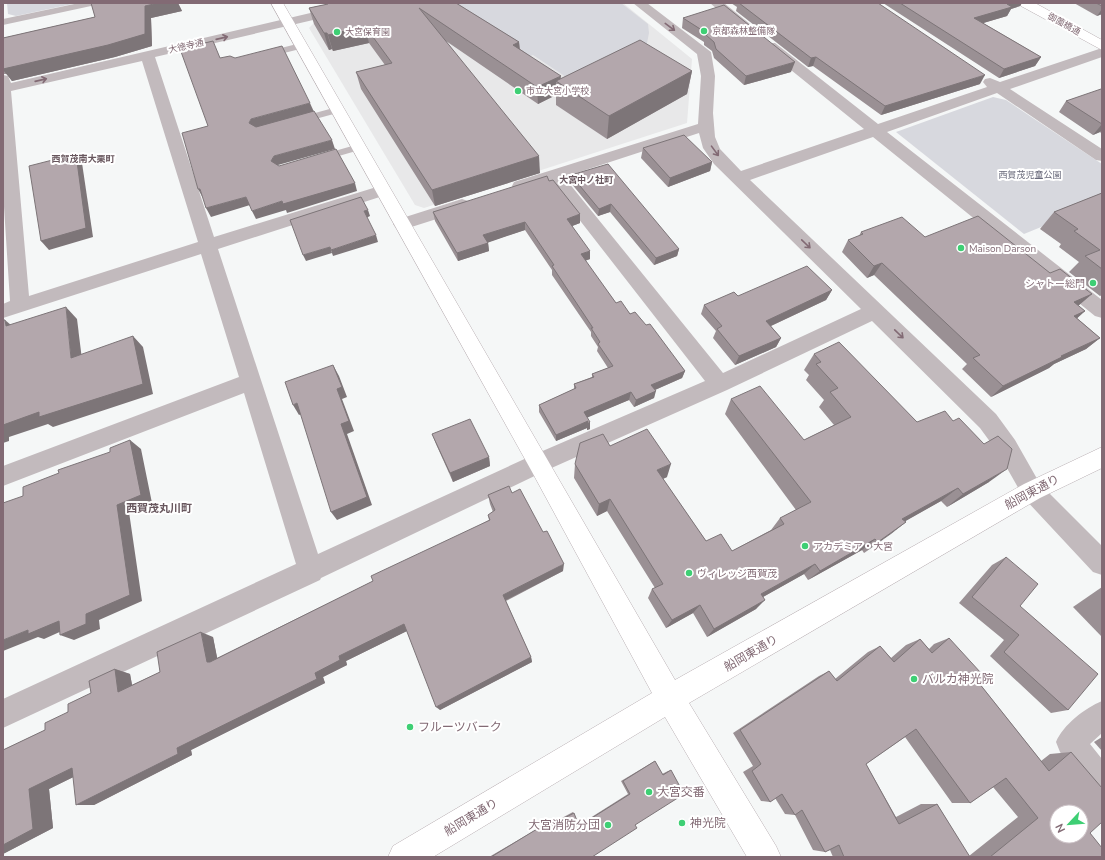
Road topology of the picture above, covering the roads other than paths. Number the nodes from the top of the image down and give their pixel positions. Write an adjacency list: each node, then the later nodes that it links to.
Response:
1 (91, 3): 7 (lane)
2 (277, 3): 8 (street)
3 (369, 3): 8 (street, 大徳寺通)
4 (639, 3): 19 (street, one-way to 19)
5 (716, 3): 20 (street)
6 (1026, 3): 10 (street, 御薗橋通)
7 (3, 22)
8 (287, 22): 9 (street); 12 (street, 大徳寺通, one-way to 8)
9 (301, 46): 13 (lane); 17 (street)
10 (1102, 46)
11 (1102, 52): 16 (street)
12 (146, 55): 15 (street, 大徳寺通, one-way to 12); 30 (street)
13 (252, 58)
14 (980, 75): 16 (street)
15 (3, 86): 31 (street)
16 (999, 88): 20 (street); 22 (street)
17 (337, 110): 18 (lane); 21 (street)
18 (289, 123)
19 (706, 126): 24 (street); 25 (street, one-way to 25)
20 (876, 131): 25 (street); 33 (street)
21 (358, 147): 23 (lane); 26 (street)
22 (1102, 156)
23 (304, 163)
24 (554, 176): 27 (street); 36 (street)
25 (738, 178): 34 (street, one-way to 34)
26 (383, 190): 29 (street); 30 (street)
27 (503, 192)
28 (474, 201): 29 (street)
29 (402, 224): 38 (street)
30 (207, 246): 31 (street); 35 (street)
31 (20, 305): 32 (street)
32 (3, 311)
33 (1102, 311)
34 (875, 312): 36 (street); 40 (street, one-way to 40)
35 (251, 381): 39 (street); 42 (street)
36 (720, 384): 38 (street)
37 (1102, 456): 40 (street, 船岡東通り)
38 (539, 463): 42 (street); 43 (street)
39 (3, 476)
40 (1032, 491): 41 (street); 43 (street, 船岡東通り)
41 (1102, 563)
42 (311, 571): 44 (street)
43 (670, 698): 47 (street); 48 (street, 船岡東通り)
44 (3, 714)
45 (1102, 715): 46 (street)
46 (1102, 782)
47 (757, 854)
48 (404, 857)

